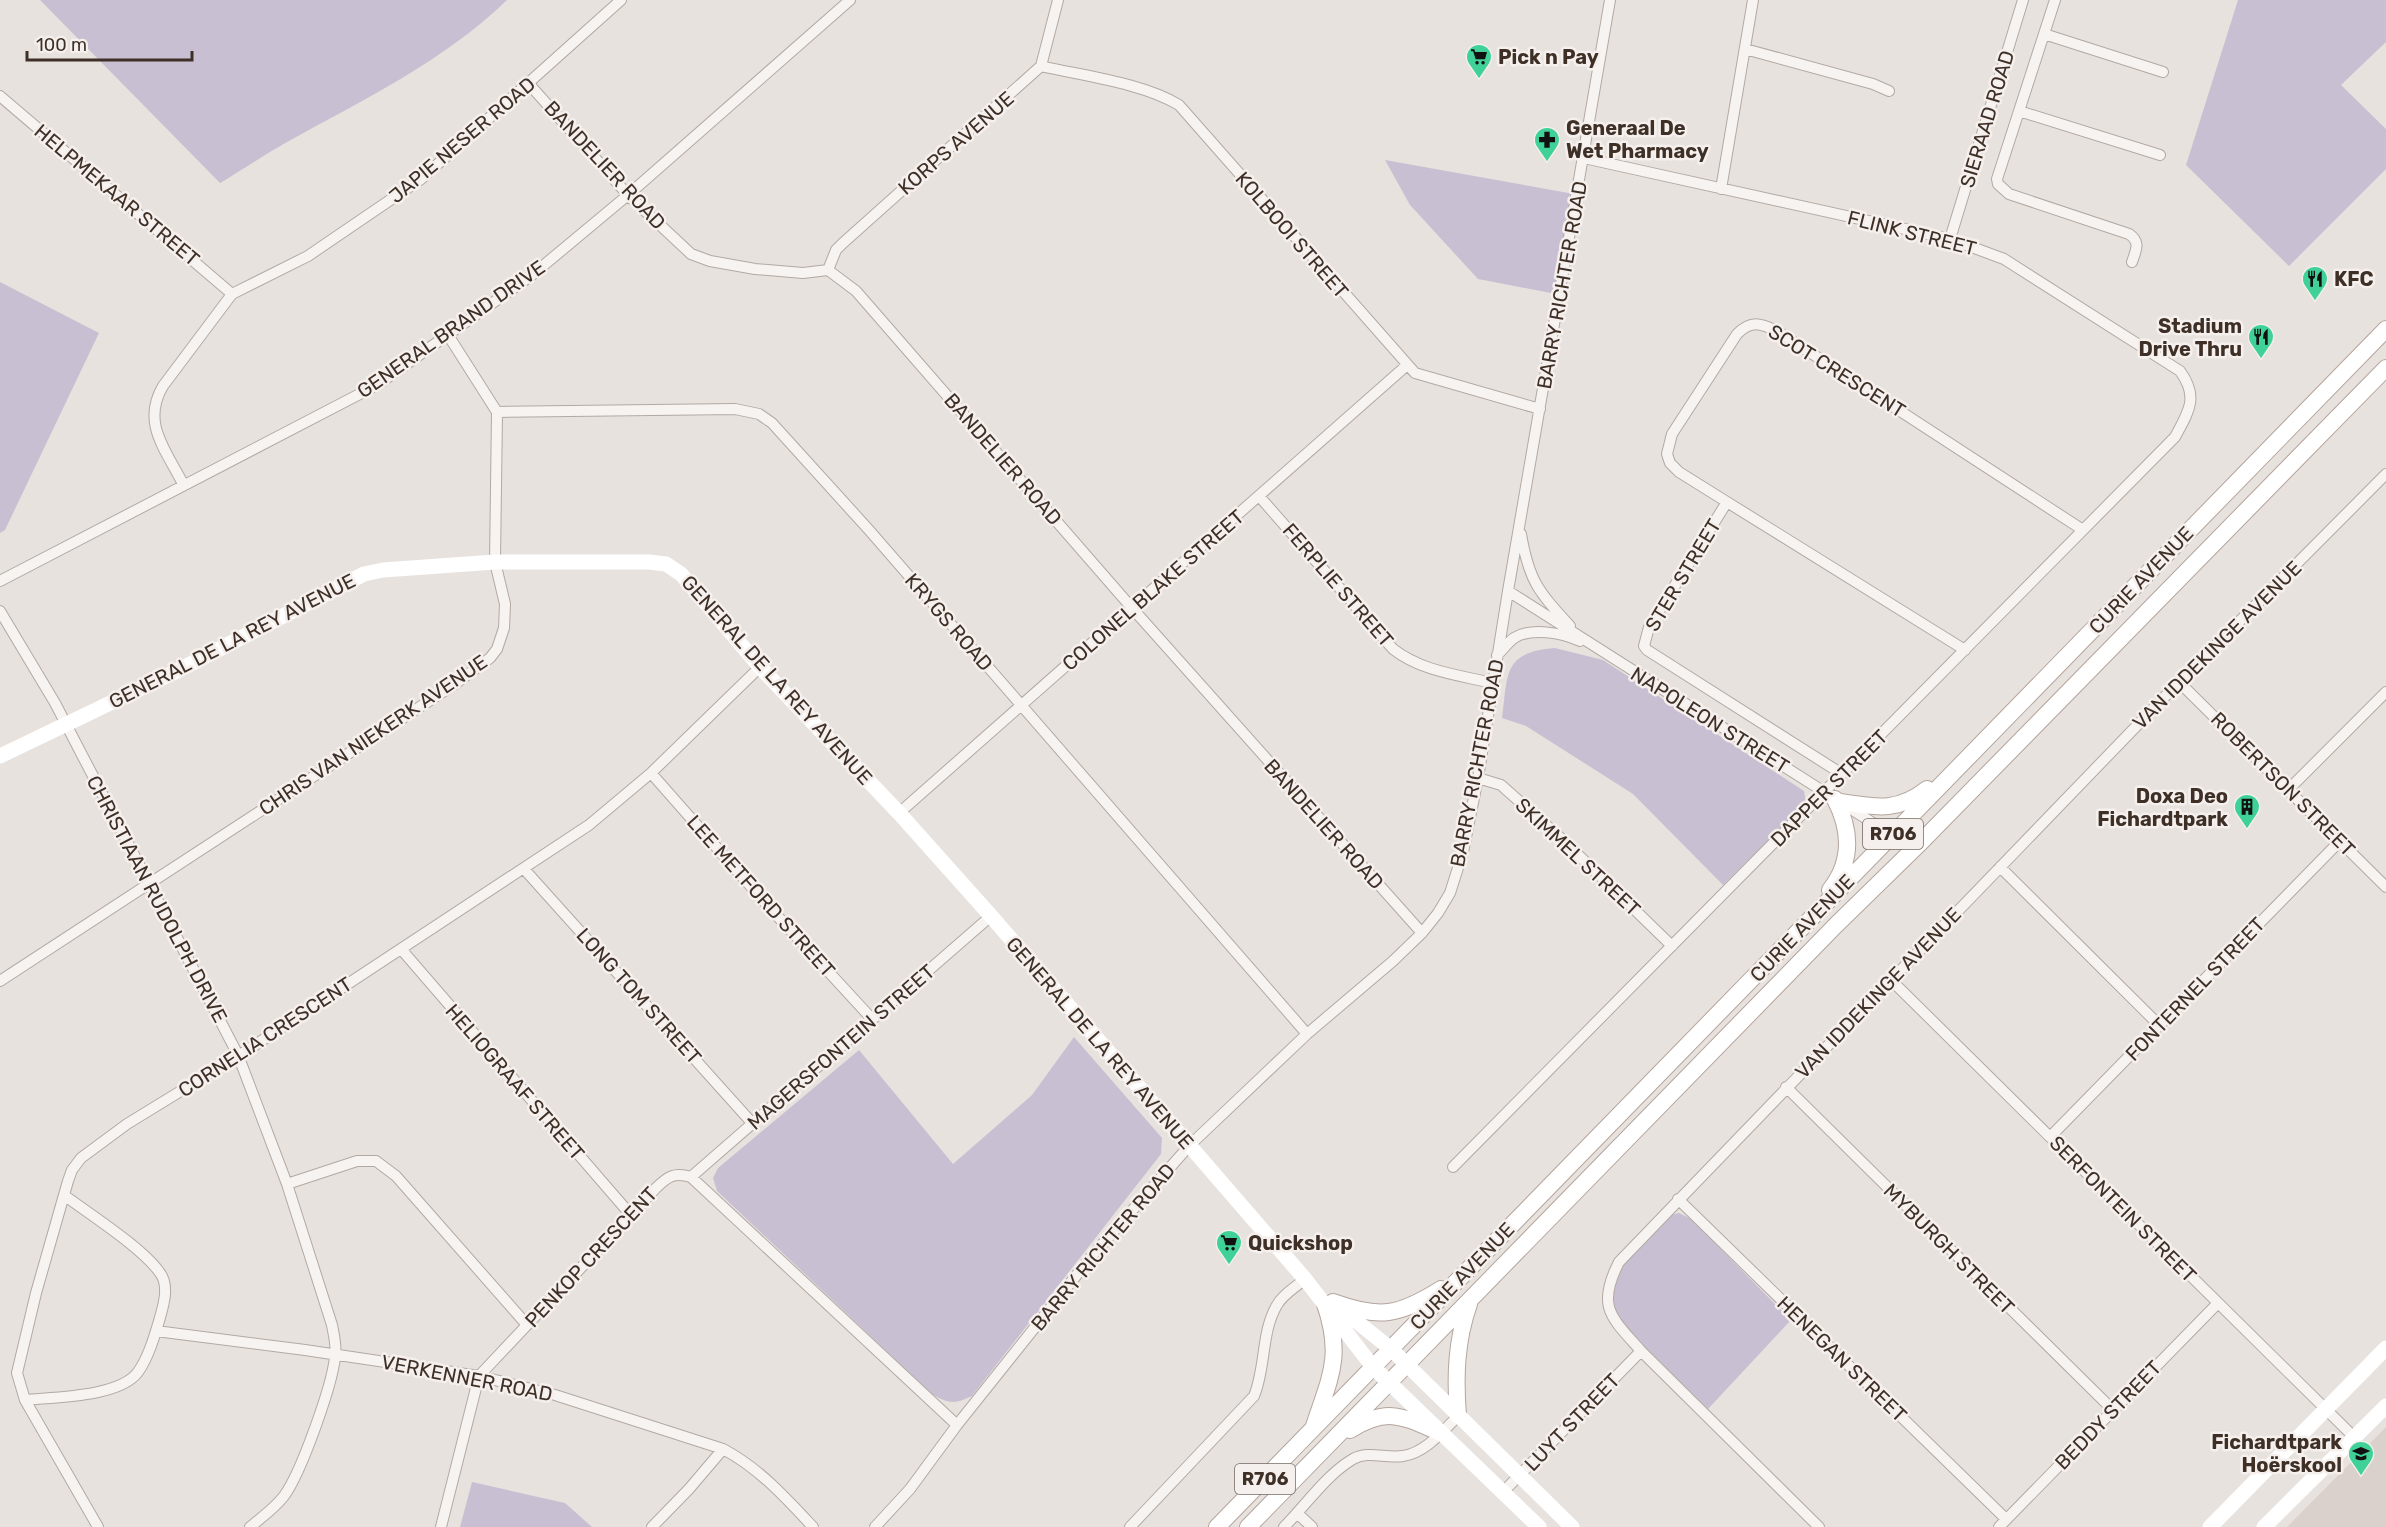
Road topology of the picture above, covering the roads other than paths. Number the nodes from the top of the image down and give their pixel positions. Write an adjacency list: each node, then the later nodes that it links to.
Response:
1 (621, 0): 12 (street, JAPIE NESER ROAD)
2 (850, 0): 19 (street, GENERAL BRAND DRIVE)
3 (1058, 0): 10 (street)
4 (1610, 0): 17 (street, BARRY RICHTER ROAD)
5 (1753, 0): 9 (street)
6 (2023, 0): 20 (street, SIERAAD ROAD)
7 (2055, 0): 8 (street)
8 (2044, 34): 11 (street); 15 (street)
9 (1744, 49): 13 (street); 18 (street)
10 (1041, 66): 22 (street, KORPS AVENUE); 26 (street, KOLBOOI STREET)
11 (2163, 72)
12 (529, 84): 19 (street, BANDELIER ROAD); 23 (street, JAPIE NESER ROAD)
13 (1888, 91)
14 (0, 96): 23 (street, HELPMEKAAR STREET)
15 (2019, 111): 16 (street); 21 (street)
16 (2160, 155)
17 (1584, 158): 18 (street, FLINK STREET); 29 (street, BARRY RICHTER ROAD)
18 (1720, 189): 20 (street, FLINK STREET)
19 (628, 195): 22 (street, BANDELIER ROAD); 25 (street, GENERAL BRAND DRIVE)
20 (1950, 239): 28 (street, FLINK STREET)
21 (2132, 262)
22 (828, 270): 40 (street, BANDELIER ROAD)
23 (232, 294): 32 (street, JAPIE NESER ROAD)
24 (2386, 329): 53 (main road, CURIE AVENUE / R706)
25 (448, 335): 30 (street); 32 (street, GENERAL BRAND DRIVE)
26 (1406, 366): 29 (street, KOLBOOI STREET); 33 (street, COLONEL BLAKE STREET)
27 (2386, 368): 63 (main road, CURIE AVENUE / R706)
28 (2192, 399): 36 (street, DAPPER STREET)
29 (1540, 409): 35 (street, BARRY RICHTER ROAD)
30 (496, 412): 37 (street, CHRIS VAN NIEKERK AVENUE); 51 (street, KRYGS ROAD)
31 (2386, 474): 48 (street, VAN IDDEKINGE AVENUE)
32 (183, 484): 38 (street, GENERAL BRAND DRIVE)
33 (1259, 496): 40 (street, COLONEL BLAKE STREET); 49 (street, FERPLIE STREET)
34 (1727, 502): 36 (street, SCOT CRESCENT); 43 (street, STER STREET); 44 (street, SCOT CRESCENT)
35 (1519, 528): 39 (street, BARRY RICHTER ROAD); 42 (street)
36 (2083, 530): 44 (street, DAPPER STREET)
37 (495, 562): 47 (street, GENERAL DE LA REY AVENUE); 52 (street, GENERAL DE LA REY AVENUE); 66 (street, CHRIS VAN NIEKERK AVENUE)
38 (0, 581)
39 (1508, 591): 42 (street, NAPOLEON STREET); 46 (street, BARRY RICHTER ROAD)
40 (1132, 608): 51 (street, COLONEL BLAKE STREET); 70 (street, BANDELIER ROAD)
41 (0, 611): 52 (street, CHRISTIAAN RUDOLPH DRIVE)
42 (1581, 638): 45 (street, NAPOLEON STREET)
43 (1647, 650): 56 (street, NAPOLEON STREET)
44 (1965, 650): 56 (street, DAPPER STREET)
45 (1602, 651): 46 (street); 59 (street, NAPOLEON STREET)
46 (1497, 655): 49 (street, BARRY RICHTER ROAD)
47 (760, 667): 55 (street, CORNELIA CRESCENT); 60 (street, GENERAL DE LA REY AVENUE)
48 (2179, 682): 58 (street, ROBERTSON STREET); 64 (street, VAN IDDEKINGE AVENUE)
49 (1492, 683): 57 (street, BARRY RICHTER ROAD)
50 (2386, 692): 58 (street)
51 (1022, 705): 60 (street, COLONEL BLAKE STREET); 77 (street, KRYGS ROAD)
52 (66, 724): 54 (street, GENERAL DE LA REY AVENUE); 66 (street, CHRISTIAAN RUDOLPH DRIVE)
53 (1974, 751): 59 (main road); 61 (main road, CURIE AVENUE / R706)
54 (0, 756)
55 (651, 773): 65 (street, CORNELIA CRESCENT); 75 (street, LEE METFORD STREET)
56 (1842, 774): 59 (street, DAPPER STREET)
57 (1478, 778): 70 (street, BARRY RICHTER ROAD); 71 (street, SKIMMEL STREET)
58 (2288, 790): 62 (street, ROBERTSON STREET)
59 (1833, 798): 61 (street, NAPOLEON STREET); 69 (main road); 71 (street, DAPPER STREET)
60 (899, 813): 68 (street, GENERAL DE LA REY AVENUE)
61 (1893, 835): 63 (street, NAPOLEON STREET); 69 (main road, CURIE AVENUE / R706)
62 (2340, 841): 67 (street, ROBERTSON STREET); 76 (street, FONTERNEL STREET)
63 (1913, 849): 91 (main road, CURIE AVENUE / R706)
64 (2000, 867): 74 (street, VAN IDDEKINGE AVENUE); 76 (street)
65 (524, 869): 72 (street, CORNELIA CRESCENT); 80 (street, LONG TOM STREET)
66 (148, 885): 73 (street, CHRIS VAN NIEKERK AVENUE); 78 (street, CHRISTIAAN RUDOLPH DRIVE)
67 (2386, 887)
68 (991, 916): 75 (street, MAGERSFONTEIN STREET); 82 (street, GENERAL DE LA REY AVENUE)
69 (1803, 927): 89 (main road, CURIE AVENUE / R706)
70 (1422, 933): 77 (street, BARRY RICHTER ROAD)
71 (1672, 946): 83 (street, DAPPER STREET)
72 (401, 949): 78 (street, CORNELIA CRESCENT); 88 (street, HELIOGRAAF STREET)
73 (0, 981)
74 (1892, 981): 79 (street, VAN IDDEKINGE AVENUE); 81 (street, SERFONTEIN STREET)
75 (872, 1019): 80 (street, MAGERSFONTEIN STREET)
76 (2160, 1026): 81 (street, FONTERNEL STREET)
77 (1307, 1034): 82 (street, BARRY RICHTER ROAD)
78 (238, 1055): 85 (street, CHRISTIAAN RUDOLPH DRIVE); 86 (street, CORNELIA CRESCENT)
79 (1786, 1087): 87 (street, VAN IDDEKINGE AVENUE); 107 (street, MYBURGH STREET)
80 (753, 1124): 84 (street, MAGERSFONTEIN STREET)
81 (2050, 1137): 93 (street, SERFONTEIN STREET)
82 (1189, 1146): 90 (street, GENERAL DE LA REY AVENUE); 109 (street, BARRY RICHTER ROAD)
83 (1453, 1167)
84 (691, 1177): 88 (street, PENKOP CRESCENT); 109 (street)
85 (287, 1184): 94 (street); 99 (street, CHRISTIAAN RUDOLPH DRIVE)
86 (64, 1195): 95 (street); 104 (street, CORNELIA CRESCENT)
87 (1678, 1199): 98 (street, VAN IDDEKINGE AVENUE); 118 (street, HENEGAN STREET)
88 (630, 1214): 94 (street, PENKOP CRESCENT)
89 (1464, 1275): 92 (main road); 97 (main road, CURIE AVENUE / R706)
90 (1305, 1279): 92 (street, GENERAL DE LA REY AVENUE); 125 (street)
91 (1472, 1297): 100 (main road, CURIE AVENUE / R706); 108 (main road)
92 (1329, 1303): 97 (street, GENERAL DE LA REY AVENUE); 101 (street, GENERAL DE LA REY AVENUE); 110 (main road)
93 (2218, 1303): 106 (street, SERFONTEIN STREET); 107 (street, BEDDY STREET)
94 (527, 1325): 102 (street, PENKOP CRESCENT)
95 (156, 1330): 99 (street, VERKENNER ROAD); 104 (street)
96 (2386, 1348): 106 (street)
97 (1391, 1350): 100 (street, GENERAL DE LA REY AVENUE); 101 (main road, CURIE AVENUE / R706)
98 (1641, 1351): 115 (street, LUYT STREET); 132 (street, VAN IDDEKINGE AVENUE)
99 (336, 1354): 102 (street, VERKENNER ROAD); 120 (street, CHRISTIAAN RUDOLPH DRIVE)
100 (1406, 1365): 103 (main road, CURIE AVENUE / R706); 108 (street, GENERAL DE LA REY AVENUE)
101 (1373, 1367): 103 (street, GENERAL DE LA REY AVENUE); 110 (main road, CURIE AVENUE / R706)
102 (479, 1376): 114 (street, VERKENNER ROAD); 121 (street, PENKOP CRESCENT)
103 (1389, 1382): 111 (street, GENERAL DE LA REY AVENUE); 113 (main road, CURIE AVENUE / R706)
104 (25, 1400): 119 (street, CORNELIA CRESCENT)
105 (2386, 1406): 112 (street)
106 (2326, 1409): 112 (street, SERFONTEIN STREET); 133 (street)
107 (2113, 1410): 118 (street, BEDDY STREET)
108 (1458, 1416): 111 (street); 115 (street, GENERAL DE LA REY AVENUE)
109 (957, 1425): 124 (street, BARRY RICHTER ROAD)
110 (1312, 1430): 126 (main road, CURIE AVENUE / R706)
111 (1442, 1433): 113 (main road); 116 (street, GENERAL DE LA REY AVENUE); 117 (street)
112 (2355, 1437): 134 (street)
113 (1330, 1444): 127 (main road, CURIE AVENUE / R706)
114 (723, 1449): 122 (street); 123 (street, VERKENNER ROAD)
115 (1520, 1475): 116 (street, LUYT STREET); 131 (street, GENERAL DE LA REY AVENUE)
116 (1503, 1492): 130 (street, GENERAL DE LA REY AVENUE)
117 (1297, 1514): 128 (street); 129 (street)
118 (2003, 1523)
119 (98, 1527)
120 (250, 1527)
121 (441, 1527)
122 (652, 1527)
123 (813, 1527)
124 (876, 1527)
125 (1130, 1527)
126 (1217, 1527)
127 (1248, 1527)
128 (1284, 1527)
129 (1312, 1527)
130 (1539, 1527)
131 (1572, 1527)
132 (1819, 1527)
133 (2210, 1527)
134 (2264, 1527)

